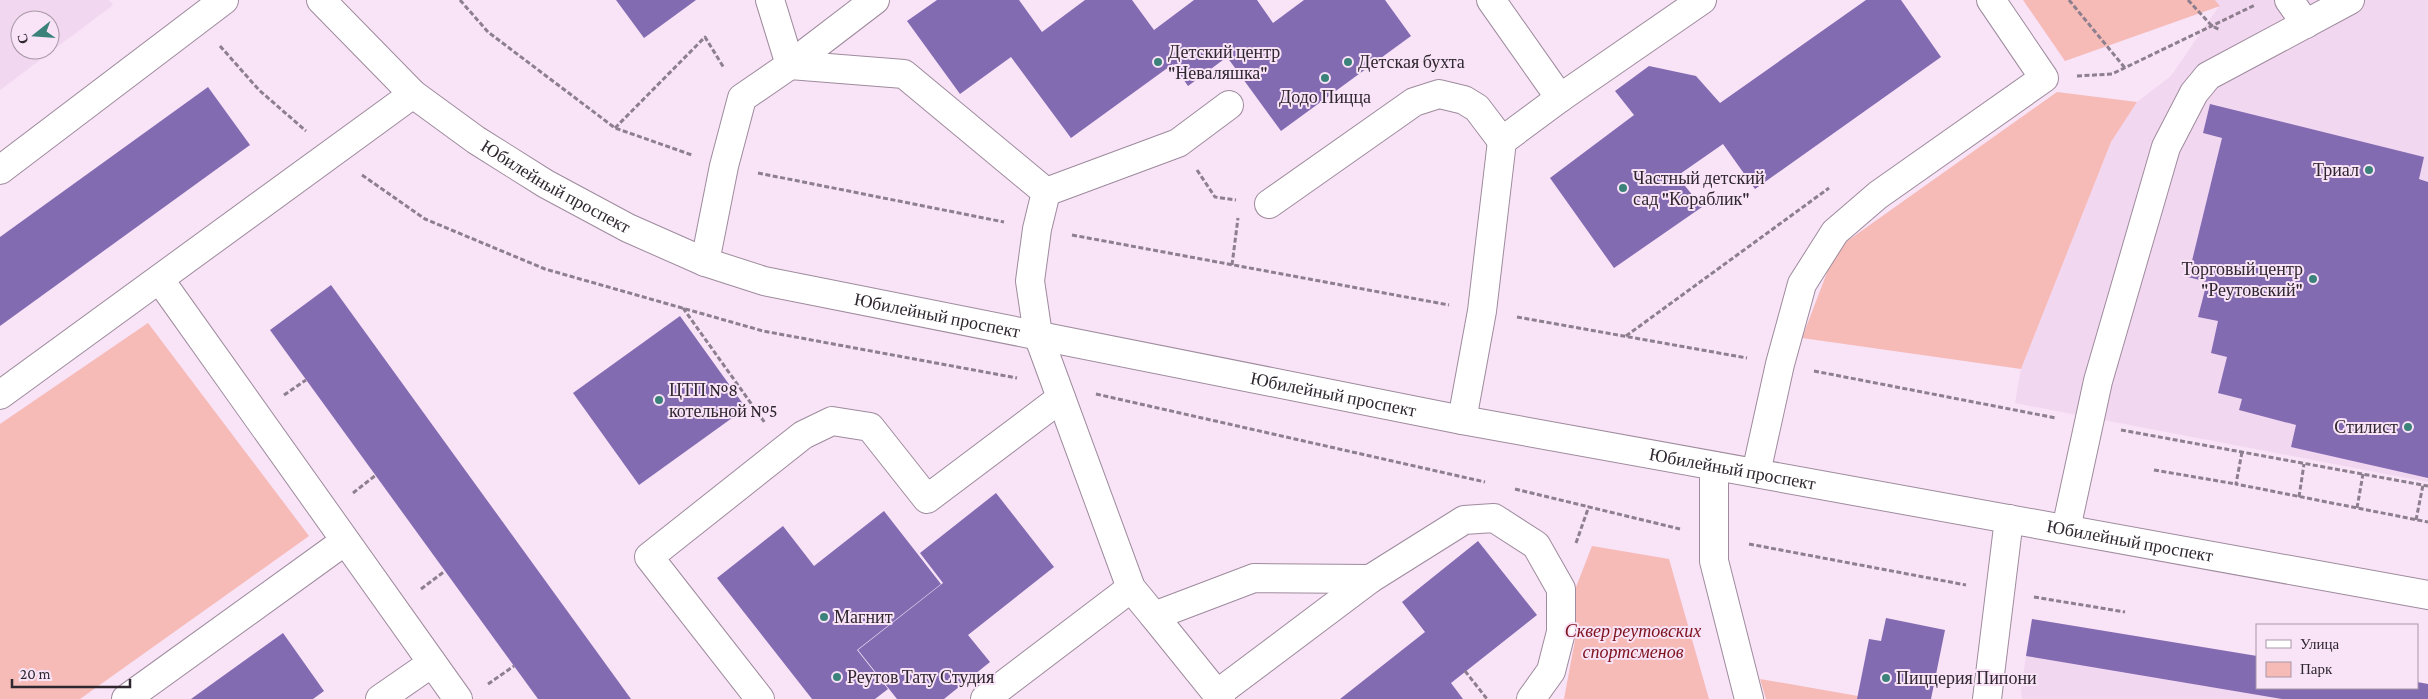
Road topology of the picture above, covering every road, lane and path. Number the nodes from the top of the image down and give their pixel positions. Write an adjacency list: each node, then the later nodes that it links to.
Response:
1 (224, 0): 14 (street)
2 (321, 0): 20 (street, Юбилейный проспект)
3 (460, 0): 24 (path)
4 (770, 0): 17 (street)
5 (875, 0): 17 (street)
6 (1491, 0): 22 (street)
7 (1702, 0): 22 (street)
8 (1991, 0): 19 (street)
9 (2069, 0): 18 (path)
10 (2188, 0): 16 (path)
11 (2289, 0): 15 (street)
12 (2350, 0): 15 (street)
13 (2256, 4): 16 (path)
14 (196, 21): 27 (path); 29 (street)
15 (2306, 24): 51 (street)
16 (2212, 26): 18 (path)
17 (790, 65): 21 (street); 31 (street)
18 (2125, 68): 19 (path)
19 (2044, 78): 45 (street)
20 (413, 94): 27 (street); 35 (street, Юбилейный проспект)
21 (742, 98): 24 (path); 28 (street)
22 (1560, 98): 25 (street)
23 (1229, 106): 26 (street)
24 (615, 128): 28 (path)
25 (1502, 141): 33 (street); 40 (street)
26 (1178, 143): 31 (street); 32 (path)
27 (332, 154): 37 (path); 38 (street)
28 (724, 166): 34 (path); 35 (street)
29 (0, 170)
30 (1832, 186): 42 (path)
31 (1046, 192): 34 (street)
32 (1240, 200): 33 (path); 36 (path)
33 (1269, 204)
34 (1037, 228): 36 (path); 41 (street)
35 (705, 262): 41 (street, Юбилейный проспект)
36 (1232, 265): 40 (path)
37 (545, 269)
38 (160, 280): 47 (street); 72 (street)
39 (682, 308): 43 (path)
40 (1482, 311): 42 (path); 50 (street)
41 (1038, 335): 48 (street); 50 (street, Юбилейный проспект)
42 (1626, 336): 45 (path)
43 (718, 358): 44 (path); 53 (path)
44 (713, 362)
45 (1780, 364): 51 (path); 58 (street)
46 (306, 380): 49 (path)
47 (0, 395)
48 (1061, 398): 53 (street); 75 (street)
49 (277, 399)
50 (1462, 420): 56 (street, Юбилейный проспект)
51 (2088, 424): 70 (street)
52 (2162, 438): 54 (path)
53 (784, 450): 89 (street)
54 (2242, 452): 55 (path); 61 (path)
55 (2304, 464): 59 (path); 64 (path)
56 (1714, 466): 58 (street, Юбилейный проспект); 71 (street)
57 (2154, 470): 61 (path)
58 (1756, 473): 67 (street, Юбилейный проспект)
59 (2363, 474): 62 (path); 66 (path)
60 (376, 475): 63 (path)
61 (2236, 484): 64 (path)
62 (2426, 486): 68 (path)
63 (348, 497)
64 (2298, 497): 66 (path)
65 (1588, 506): 71 (path)
66 (2357, 508): 68 (path)
67 (2009, 519): 70 (street, Юбилейный проспект); 77 (street)
68 (2416, 520): 69 (path)
69 (2428, 522)
70 (2066, 529): 78 (street, Юбилейный проспект)
71 (1713, 537): 77 (path); 93 (street)
72 (345, 541): 81 (street); 86 (street)
73 (445, 571): 76 (path)
74 (1370, 579): 80 (street); 85 (street); 92 (street)
75 (1130, 588): 80 (street); 90 (street)
76 (416, 592)
77 (2001, 592): 79 (path); 94 (street)
78 (2428, 595)
79 (2125, 612)
80 (1154, 616): 85 (street)
81 (432, 662): 87 (street); 88 (street)
82 (514, 666): 84 (path)
83 (1466, 671): 91 (path)
84 (484, 687)
85 (1219, 697)
86 (126, 699)
87 (380, 699)
88 (458, 699)
89 (760, 699)
90 (985, 699)
91 (1487, 699)
92 (1531, 699)
93 (1749, 699)
94 (1987, 699)

